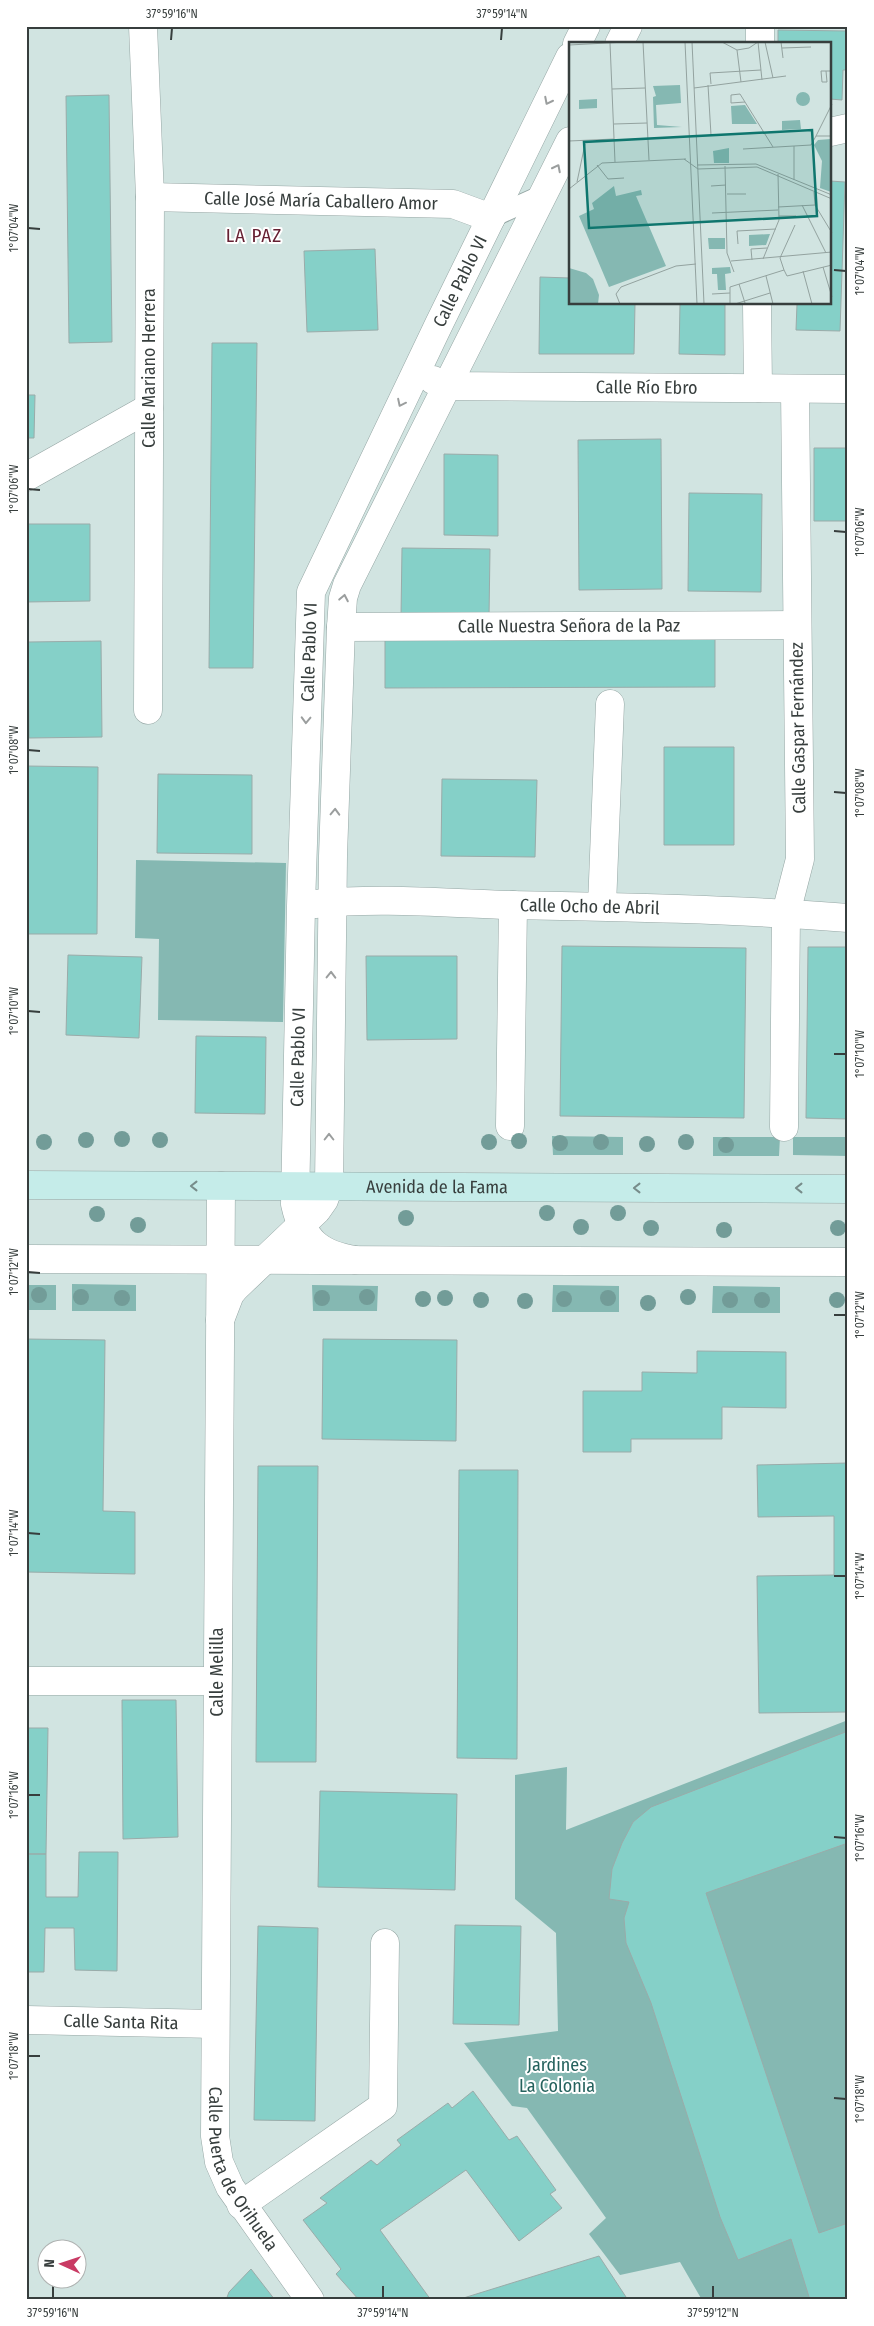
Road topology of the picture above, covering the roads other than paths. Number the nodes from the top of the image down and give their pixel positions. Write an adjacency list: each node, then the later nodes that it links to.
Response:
1 (143, 26): 13 (street, Calle Mariano Herrera)
2 (586, 26): 5 (street)
3 (628, 26): 6 (street)
4 (760, 26): 7 (street)
5 (578, 42)
6 (620, 42)
7 (760, 42)
8 (569, 60): 14 (street, Calle Pablo VI, one-way to 14)
9 (848, 128): 10 (street)
10 (832, 132)
11 (569, 143): 12 (street, Calle Pablo VI, one-way to 11)
12 (544, 194): 14 (lane); 17 (street, Calle Pablo VI)
13 (150, 197): 14 (street, Calle José María Caballero Amor); 21 (street, Calle Mariano Herrera)
14 (491, 218): 16 (street, Calle Pablo VI)
15 (757, 305): 18 (street)
16 (416, 372): 17 (street); 29 (street, Calle Pablo VI, one-way to 29)
17 (446, 386): 18 (street, Calle Río Ebro); 24 (street, Calle Pablo VI, one-way to 17)
18 (758, 388): 19 (street, Calle Río Ebro)
19 (795, 389): 20 (street, Calle Río Ebro); 23 (street, Calle Gaspar Fernández)
20 (848, 389)
21 (149, 408): 22 (street); 26 (street, Calle Mariano Herrera)
22 (26, 477)
23 (797, 625): 24 (street, Calle Nuestra Señora de la Paz); 31 (street, Calle Gaspar Fernández)
24 (341, 627): 27 (street, Calle Pablo VI, one-way to 24)
25 (610, 704): 30 (street)
26 (148, 710)
27 (332, 902): 28 (street, Calle Ocho de Abril); 29 (street, Calle Ocho de Abril); 38 (street, Calle Pablo VI, one-way to 27)
28 (513, 905): 30 (street, Calle Ocho de Abril); 33 (street)
29 (301, 906): 37 (street, Calle Pablo VI)
30 (602, 906): 31 (street, Calle Ocho de Abril)
31 (786, 913): 32 (street, Calle Ocho de Abril); 34 (street, Calle Gaspar Fernández)
32 (848, 918)
33 (510, 1126)
34 (784, 1127)
35 (26, 1185): 36 (main road, Avenida de la Fama, one-way to 35)
36 (221, 1186): 37 (main road, Avenida de la Fama); 42 (street, Calle Melilla)
37 (295, 1186): 38 (main road, Avenida de la Fama); 40 (street); 43 (street)
38 (329, 1186): 39 (main road, Avenida de la Fama, one-way to 38); 40 (street)
39 (848, 1189)
40 (301, 1226): 43 (street); 44 (street)
41 (26, 1259): 42 (street)
42 (220, 1260): 43 (street); 46 (street, Calle Melilla)
43 (264, 1260): 44 (street); 46 (street, Calle Melilla)
44 (355, 1260): 45 (street)
45 (848, 1262)
46 (220, 1320): 48 (street, Calle Melilla)
47 (26, 1680): 48 (street)
48 (217, 1681): 51 (street, Calle Melilla)
49 (385, 1942): 52 (street)
50 (26, 2020): 51 (street, Calle Santa Rita)
51 (215, 2024): 52 (street, Calle Puerta de Orihuela)
52 (241, 2205): 53 (street, Calle Puerta de Orihuela)
53 (310, 2300)

